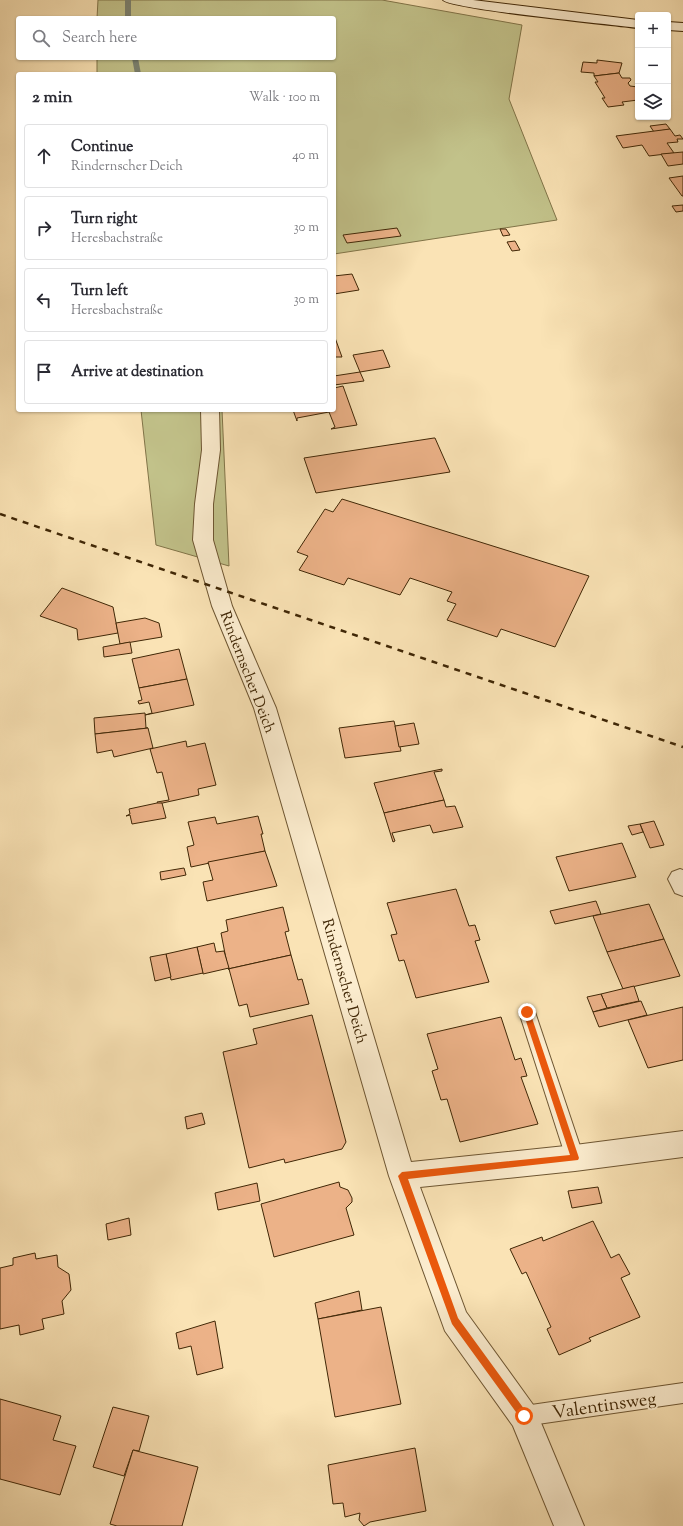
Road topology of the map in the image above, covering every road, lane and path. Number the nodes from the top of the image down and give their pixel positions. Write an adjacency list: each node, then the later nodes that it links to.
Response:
1 (450, 0): 2 (street)
2 (635, 24)
3 (671, 26): 4 (street)
4 (683, 27)
5 (210, 412): 9 (street, Rindernscher Deich)
6 (527, 1012): 8 (lane)
7 (683, 1144): 8 (street)
8 (575, 1158): 9 (street)
9 (402, 1176): 11 (street, Rindernscher Deich)
10 (683, 1393): 11 (lane, Valentinsweg)
11 (524, 1416): 12 (street, Rindernscher Deich)
12 (569, 1526)

